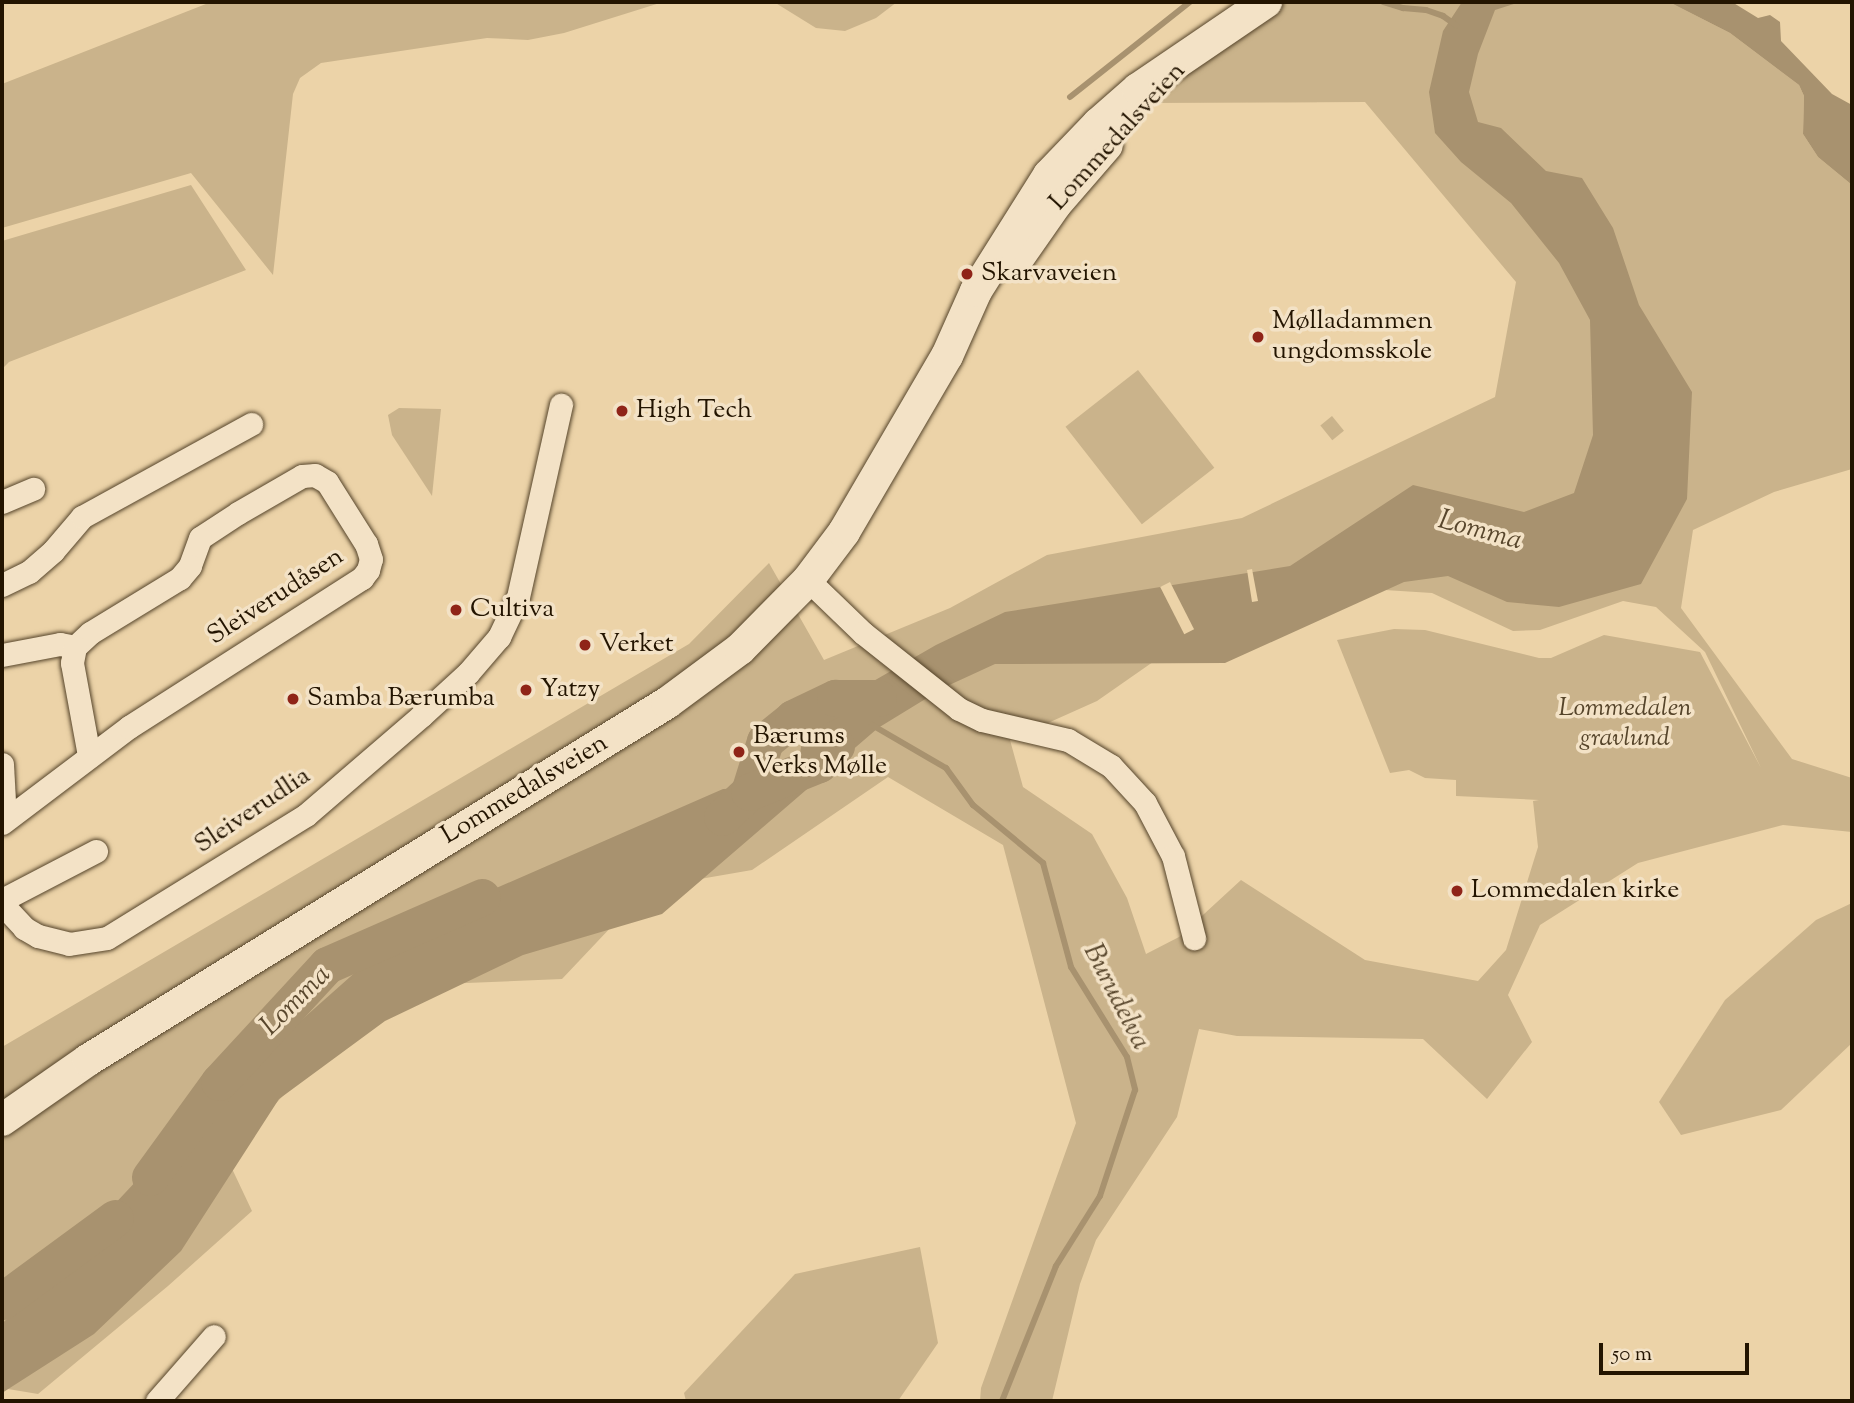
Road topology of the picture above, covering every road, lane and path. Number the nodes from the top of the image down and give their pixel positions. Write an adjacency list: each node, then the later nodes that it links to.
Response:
1 (1261, 3): 6 (main road, Lommedalsveien)
2 (561, 405): 14 (street, Sleiverudlia)
3 (251, 424): 7 (street)
4 (33, 489): 5 (street)
5 (2, 502)
6 (808, 580): 15 (street); 16 (main road, Lommedalsveien)
7 (2, 585)
8 (75, 647): 9 (street); 10 (street); 10 (street, Sleiverudåsen)
9 (2, 655)
10 (89, 756): 12 (street, Sleiverudåsen)
11 (2, 764): 12 (street, Sleiverudåsen)
12 (3, 822)
13 (96, 851): 14 (street)
14 (5, 912)
15 (1194, 938)
16 (2, 1120)
17 (214, 1336): 18 (street)
18 (157, 1401)

